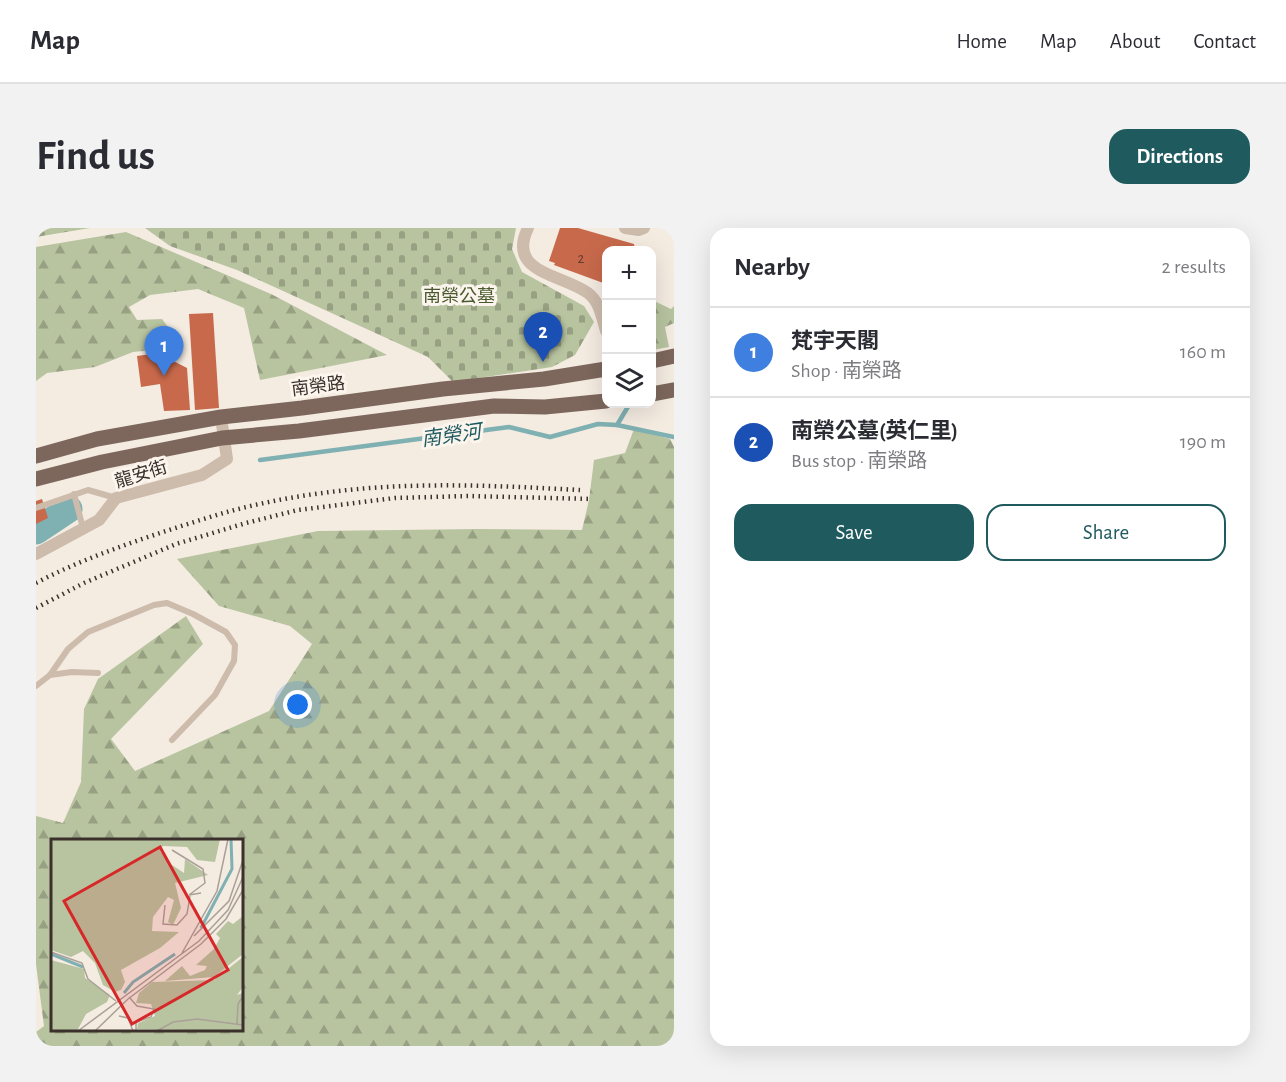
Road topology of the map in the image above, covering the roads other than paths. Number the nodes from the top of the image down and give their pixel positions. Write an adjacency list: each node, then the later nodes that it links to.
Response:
1 (528, 228): 4 (street)
2 (625, 228): 3 (street)
3 (644, 228)
4 (602, 317)
5 (674, 356): 6 (main road)
6 (656, 360)
7 (602, 370): 11 (main road, 南榮路)
8 (674, 390): 9 (main road)
9 (656, 393)
10 (602, 401): 12 (main road)
11 (221, 417): 12 (street, 龍安街); 13 (main road, 南榮路)
12 (222, 438): 14 (main road); 16 (street, 龍安街)
13 (36, 456)
14 (36, 479)
15 (74, 494): 16 (lane); 17 (lane); 18 (lane)
16 (116, 498): 18 (street, 龍安街)
17 (36, 507)
18 (83, 528): 19 (street, 龍安街)
19 (36, 554)
20 (98, 673): 21 (lane)
21 (50, 675): 22 (lane); 23 (lane)
22 (36, 686)
23 (172, 740)

